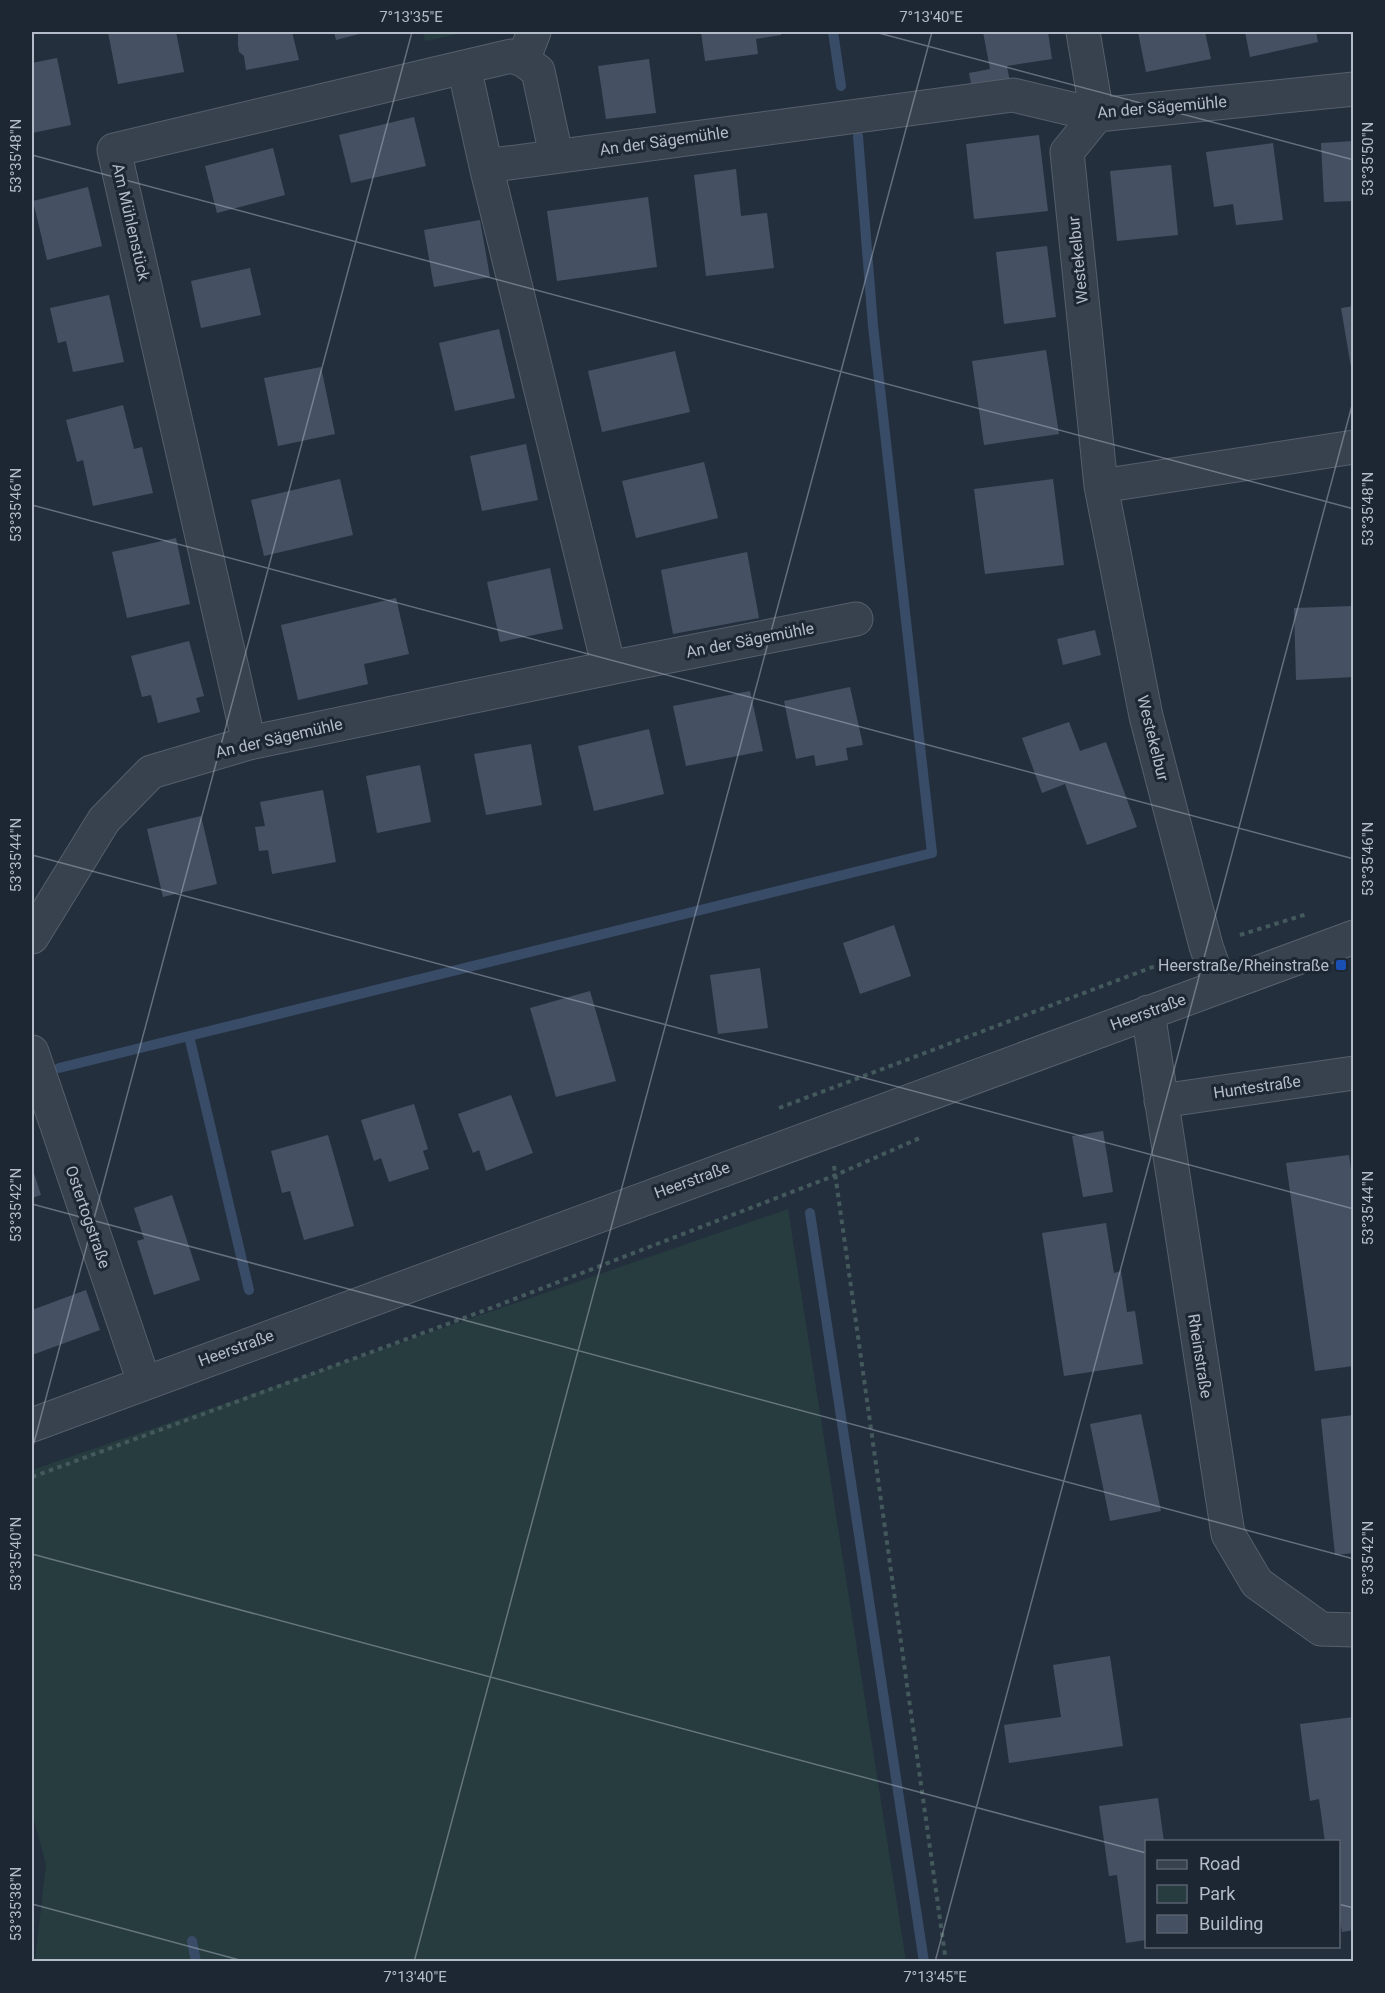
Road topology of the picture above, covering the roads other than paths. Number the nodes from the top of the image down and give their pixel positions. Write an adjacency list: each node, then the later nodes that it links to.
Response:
1 (1083, 32): 5 (street)
2 (528, 46): 3 (street); 6 (street)
3 (464, 67): 7 (street); 12 (street, Am Mühlenstück)
4 (1353, 90): 5 (street, An der Sägemühle)
5 (1097, 115): 6 (street, An der Sägemühle); 9 (street, Westekelbur)
6 (556, 155): 7 (street, An der Sägemühle)
7 (486, 166): 11 (street)
8 (1353, 447): 9 (street)
9 (1101, 486): 15 (street, Westekelbur)
10 (856, 620): 11 (street, An der Sägemühle)
11 (609, 668): 12 (street, An der Sägemühle)
12 (249, 743): 13 (street, An der Sägemühle)
13 (32, 937)
14 (1353, 937): 15 (street, Heerstraße)
15 (1220, 986): 16 (street, Heerstraße)
16 (1148, 1012): 19 (street, Rheinstraße); 20 (street, Heerstraße)
17 (32, 1052): 20 (street, Ostertogstraße)
18 (1353, 1073): 19 (street, Huntestraße)
19 (1161, 1101): 22 (street, Rheinstraße)
20 (144, 1382): 21 (street, Heerstraße)
21 (32, 1425)
22 (1353, 1630)

